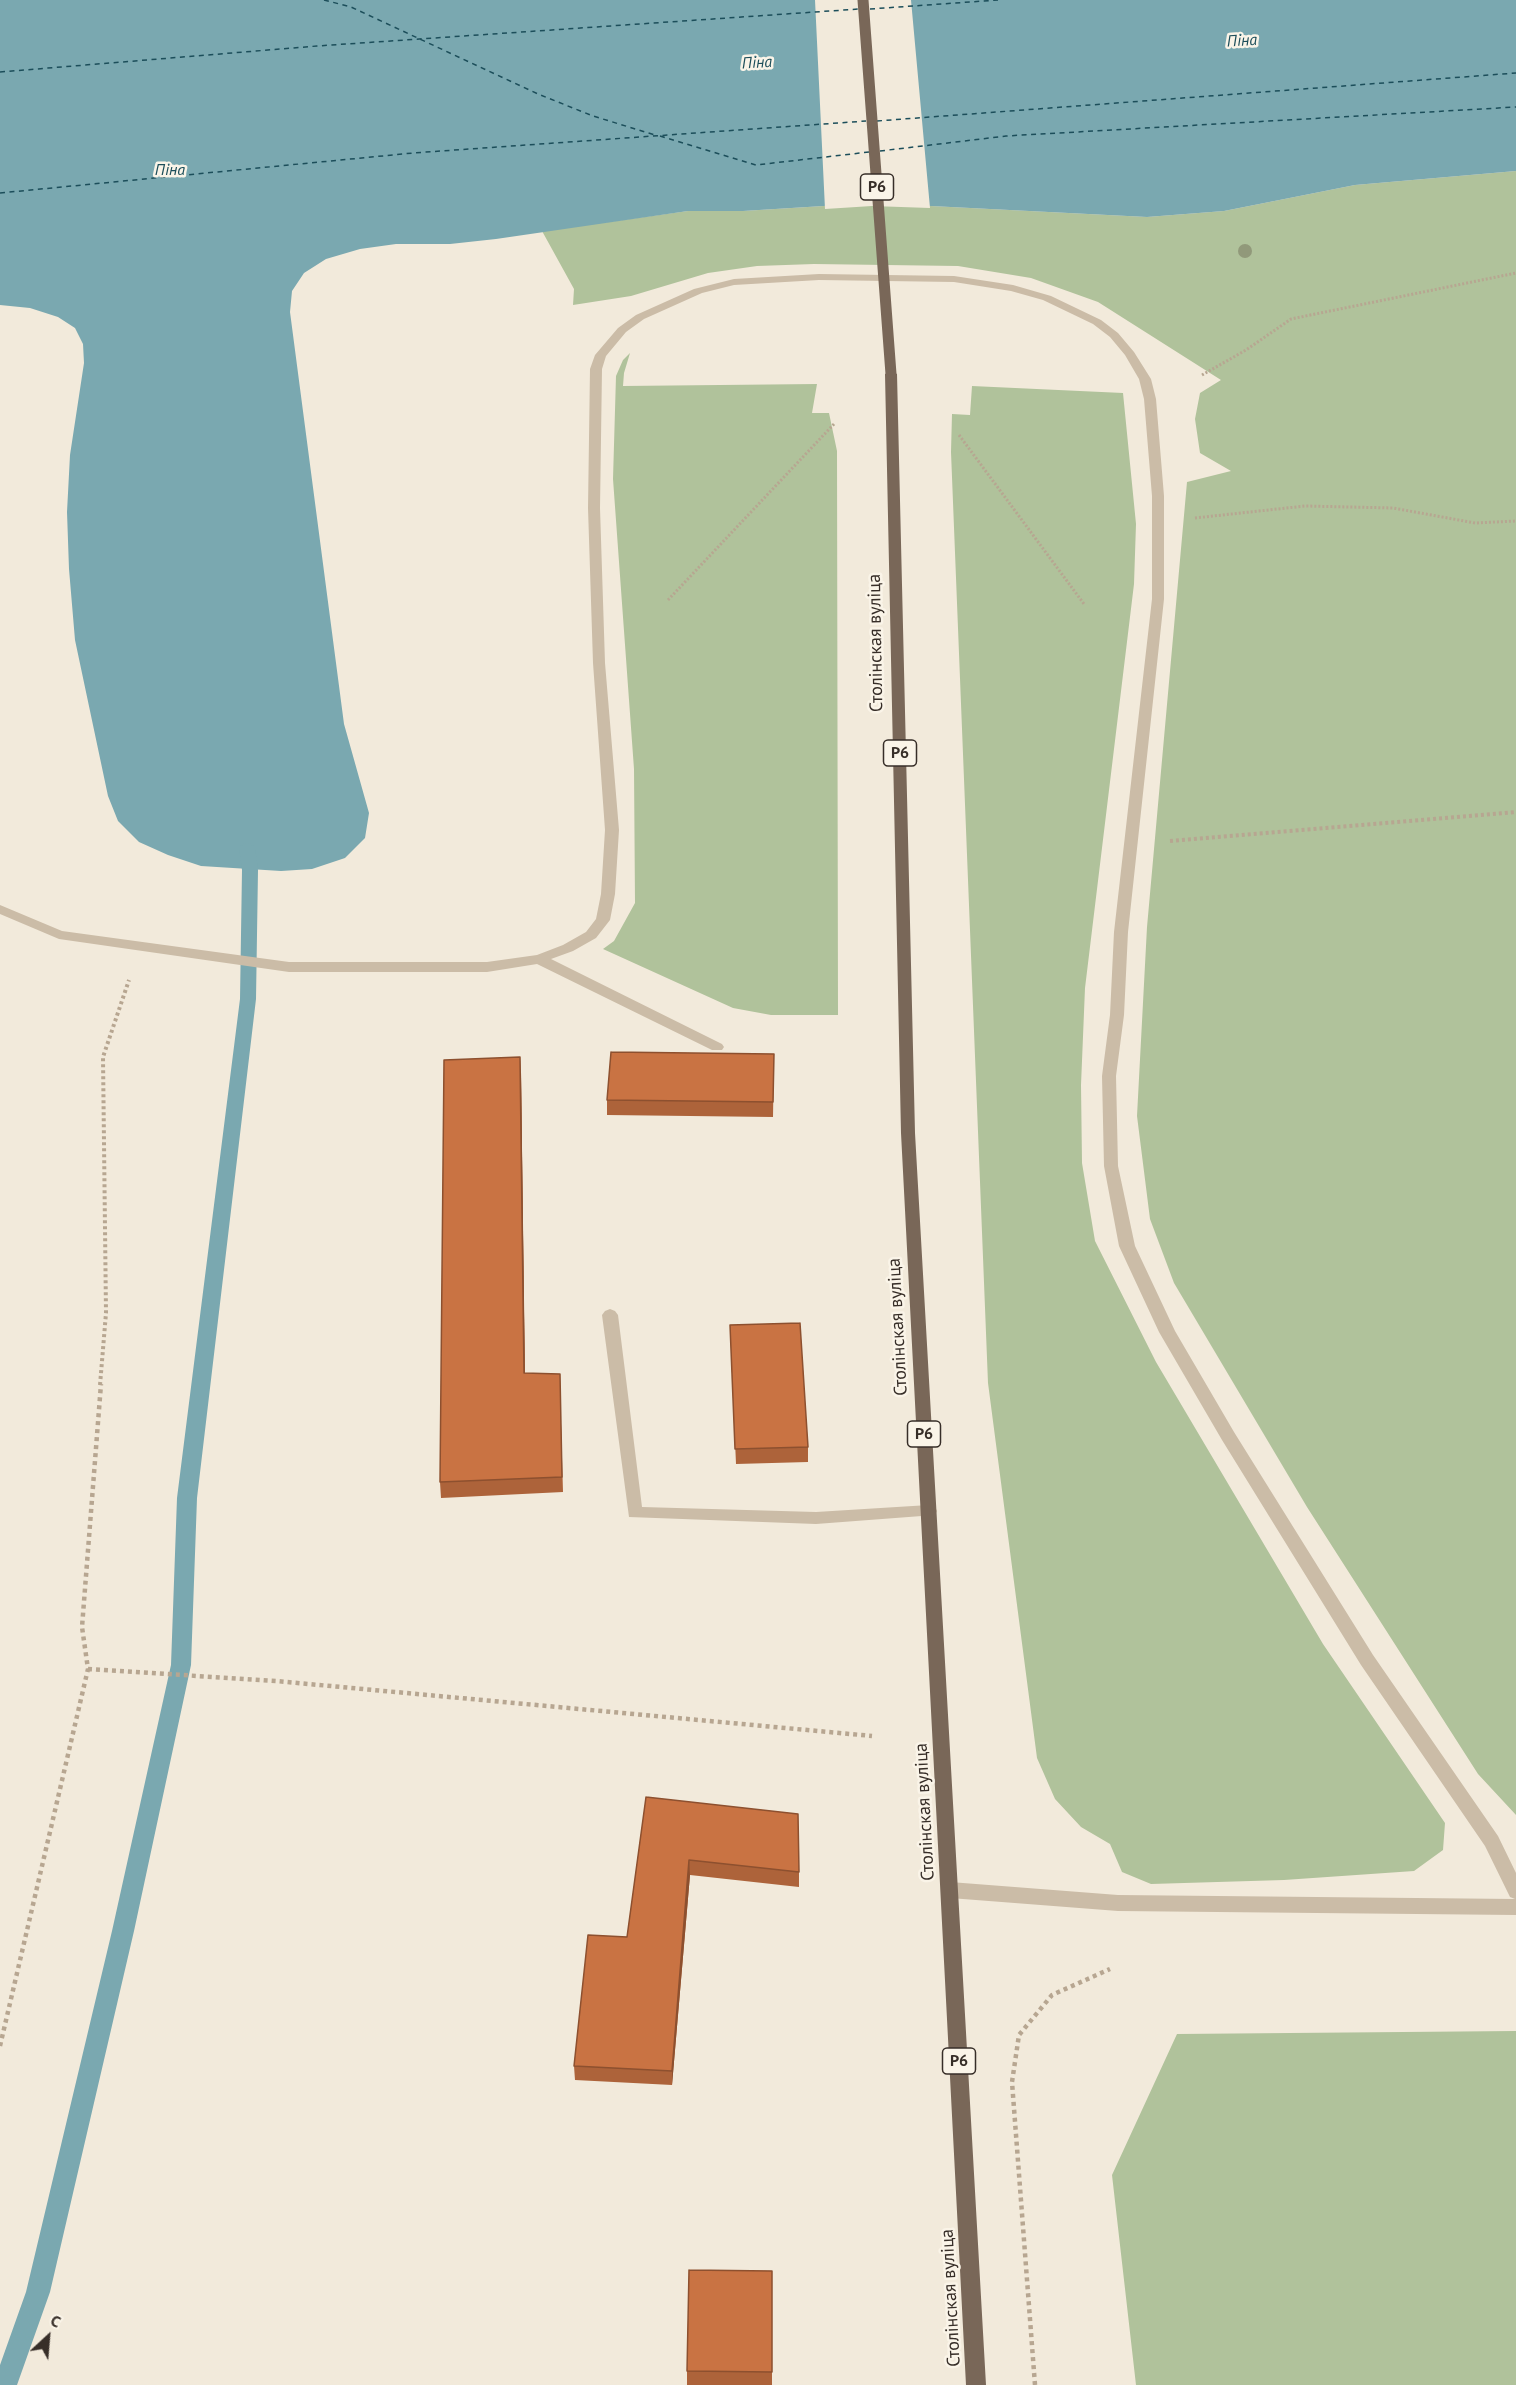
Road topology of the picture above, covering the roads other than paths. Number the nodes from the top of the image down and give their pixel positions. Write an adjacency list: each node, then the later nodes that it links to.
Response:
1 (864, 0): 6 (main road, Столінская вуліца / Р6, bridge)
2 (0, 909): 3 (lane)
3 (539, 959): 4 (lane); 8 (lane)
4 (717, 1047)
5 (610, 1315): 6 (lane)
6 (929, 1511): 7 (main road, Столінская вуліца / Р6)
7 (950, 1890): 9 (lane); 10 (main road, Столінская вуліца / Р6)
8 (1516, 1892)
9 (1516, 1907)
10 (976, 2385)

